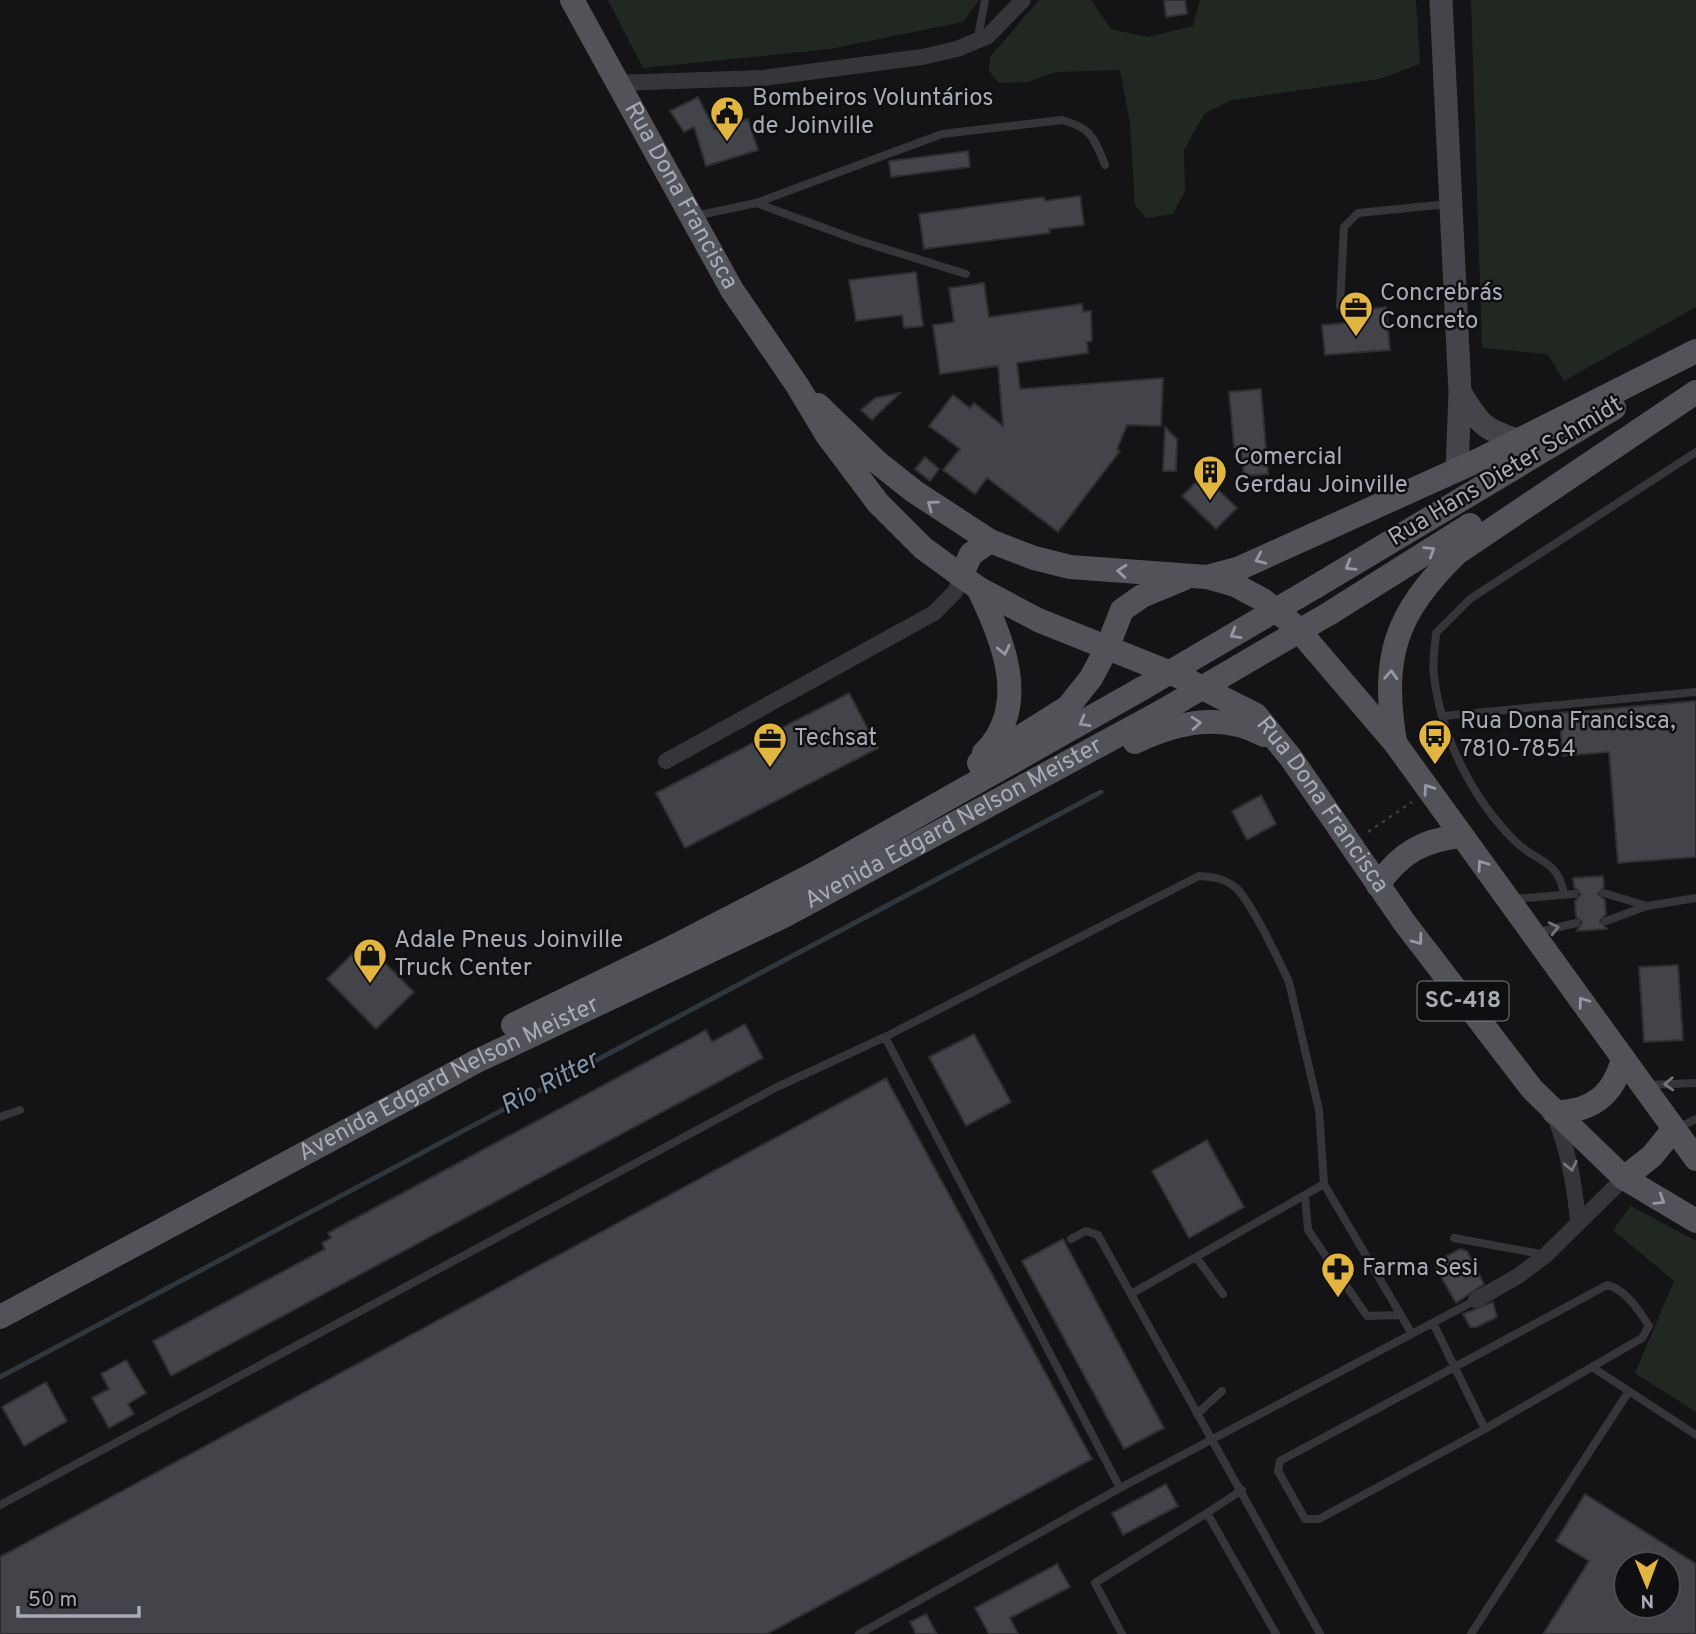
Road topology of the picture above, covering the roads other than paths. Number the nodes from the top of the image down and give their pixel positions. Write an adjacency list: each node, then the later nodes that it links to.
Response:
1 (572, 0): 6 (main road, Rua Dona Francisca)
2 (985, 0): 5 (lane)
3 (1023, 0): 5 (street)
4 (1441, 0): 9 (main road)
5 (976, 42): 6 (street)
6 (616, 83): 10 (main road, Rua Dona Francisca)
7 (1105, 165): 8 (lane)
8 (756, 204): 10 (lane); 11 (lane)
9 (1451, 204): 12 (lane); 16 (main road)
10 (690, 217): 14 (main road, Rua Dona Francisca)
11 (966, 274)
12 (1340, 306)
13 (1696, 352): 17 (main road); 24 (main road, Rua Hans Dieter Schmidt, one-way to 24, bridge)
14 (797, 385): 20 (main road, Rua Dona Francisca, one-way to 14); 22 (main road, Rua Dona Francisca)
15 (1696, 391): 26 (main road, Rua Hans Dieter Schmidt, one-way to 15, bridge); 28 (main road, one-way to 15)
16 (1460, 392): 17 (main road); 19 (main road)
17 (1518, 440): 19 (main road)
18 (1696, 452): 27 (lane)
19 (1457, 470): 21 (main road, one-way to 21)
20 (990, 541): 21 (main road, Rua Dona Francisca, one-way to 20); 22 (main road)
21 (1198, 577): 23 (main road); 28 (main road, Rua Dona Francisca)
22 (969, 582): 23 (main road, Rua Dona Francisca); 30 (street); 31 (main road, one-way to 31)
23 (1107, 648): 29 (main road, Rua Dona Francisca / SC-418); 31 (main road)
24 (1143, 688): 44 (main road, Avenida Edgard Nelson Meister, one-way to 44)
25 (1696, 692): 27 (lane)
26 (1159, 713): 43 (main road, Avenida Edgard Nelson Meister)
27 (1443, 716): 35 (lane)
28 (1395, 743): 32 (main road, Rua Dona Francisca, one-way to 28)
29 (1281, 744): 33 (main road, Rua Dona Francisca / SC-418); 43 (main road, one-way to 29)
30 (666, 761)
31 (966, 771): 44 (main road)
32 (1461, 836): 33 (main road); 38 (main road, Rua Dona Francisca, one-way to 32)
33 (1378, 884): 50 (main road, Rua Dona Francisca / SC-418, one-way to 50)
34 (1604, 893): 39 (lane)
35 (1564, 894): 36 (lane); 38 (lane)
36 (1574, 894)
37 (1696, 898): 39 (lane)
38 (1508, 900): 42 (main road, Rua Dona Francisca)
39 (1647, 906): 40 (lane)
40 (1606, 920)
41 (1576, 923): 42 (lane, one-way to 41)
42 (1532, 933): 46 (main road, Rua Dona Francisca, one-way to 42)
43 (671, 970): 69 (main road, Avenida Edgard Nelson Meister)
44 (564, 1000): 66 (main road, Avenida Edgard Nelson Meister)
45 (885, 1037): 56 (lane); 80 (lane); 82 (lane)
46 (1623, 1058): 48 (main road, Rua Dona Francisca); 50 (main road)
47 (1696, 1083): 48 (lane, one-way to 48)
48 (1642, 1086): 53 (main road, Rua Dona Francisca)
49 (20, 1110): 51 (lane)
50 (1554, 1112): 55 (main road, Rua Dona Francisca / SC-418); 59 (street, one-way to 59)
51 (0, 1117)
52 (1696, 1119): 53 (lane)
53 (1673, 1130): 54 (main road, Rua Dona Francisca); 55 (main road)
54 (1696, 1159)
55 (1624, 1178): 58 (main road, Rua Dona Francisca / SC-418, one-way to 58); 59 (street)
56 (1324, 1184): 57 (lane); 68 (lane)
57 (1305, 1196): 63 (lane); 68 (lane)
58 (1696, 1221)
59 (1578, 1223): 62 (street)
60 (1454, 1238): 62 (lane)
61 (1071, 1239): 64 (lane)
62 (1546, 1255): 67 (street)
63 (1196, 1257): 64 (lane); 65 (lane)
64 (1131, 1294): 76 (lane)
65 (1223, 1294)
66 (0, 1299)
67 (1476, 1300): 70 (lane)
68 (1400, 1315): 71 (lane)
69 (0, 1317)
70 (1433, 1323): 71 (lane); 73 (lane)
71 (1412, 1334): 79 (lane)
72 (1592, 1367): 73 (lane); 75 (lane); 77 (lane)
73 (1455, 1368): 77 (lane); 77 (lane)
74 (1222, 1391): 76 (lane)
75 (1629, 1391): 78 (lane); 88 (lane)
76 (1197, 1414): 79 (lane)
77 (1485, 1429)
78 (1696, 1435)
79 (1212, 1440): 80 (lane); 81 (lane)
80 (1120, 1488): 84 (lane)
81 (1242, 1490): 83 (lane); 87 (lane)
82 (0, 1505)
83 (1207, 1513): 85 (lane); 86 (lane)
84 (859, 1634)
85 (1122, 1634)
86 (1276, 1634)
87 (1320, 1634)
88 (1471, 1634)

